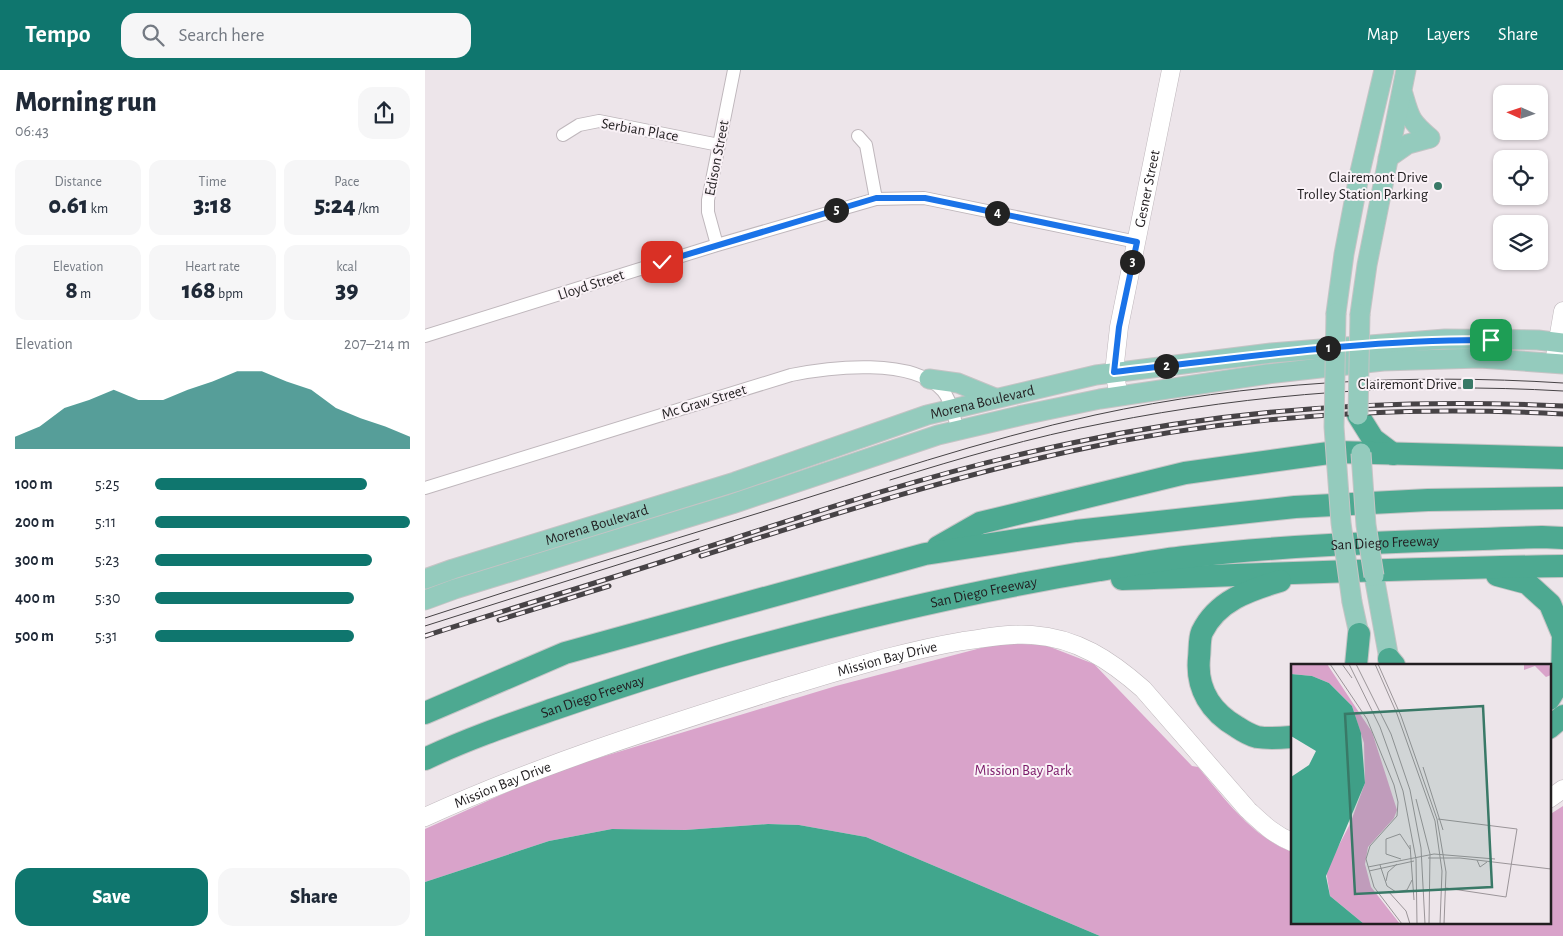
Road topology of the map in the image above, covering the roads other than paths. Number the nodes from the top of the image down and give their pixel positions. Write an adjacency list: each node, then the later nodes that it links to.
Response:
1 (734, 70): 8 (street, Edison Street)
2 (1171, 70): 11 (main road, Gesner Street)
3 (1384, 70): 24 (main road, bridge)
4 (1406, 70): 5 (main road)
5 (1402, 92): 9 (main road); 9 (main road)
6 (563, 135): 8 (street, Serbian Place)
7 (858, 136): 10 (street)
8 (719, 145): 12 (street, Edison Street)
9 (1388, 158): 22 (main road, bridge)
10 (876, 198): 11 (street, Lloyd Street); 12 (street, Lloyd Street)
11 (1137, 242): 17 (main road, Gesner Street)
12 (717, 245): 14 (street, Lloyd Street)
13 (1563, 311): 15 (main road)
14 (425, 336)
15 (1560, 342): 16 (main road); 17 (main road, Morena Boulevard)
16 (1559, 364): 19 (main road, Morena Boulevard)
17 (1114, 372): 19 (main road, Gesner Street); 20 (main road, Morena Boulevard)
18 (929, 379): 20 (main road); 21 (street); 28 (street, Mc Graw Street)
19 (1119, 395): 23 (main road, Morena Boulevard)
20 (995, 398): 21 (main road, Morena Boulevard)
21 (951, 410): 23 (street); 35 (main road, Morena Boulevard)
22 (1358, 415): 25 (main road); 26 (highway)
23 (958, 430): 37 (main road, Morena Boulevard)
24 (1335, 452): 25 (highway); 31 (highway); 38 (main road, bridge)
25 (1361, 454): 26 (highway); 39 (main road, bridge)
26 (1393, 454): 27 (highway)
27 (1563, 458)
28 (425, 488)
29 (1563, 498): 31 (highway)
30 (1563, 538): 36 (highway, San Diego Freeway)
31 (925, 554): 43 (highway)
32 (1563, 566): 33 (highway)
33 (1439, 568): 34 (highway); 42 (highway)
34 (1307, 574): 36 (highway); 46 (highway)
35 (425, 579)
36 (1032, 581): 47 (highway, San Diego Freeway)
37 (425, 600)
38 (1359, 634): 40 (highway); 41 (main road)
39 (1391, 663)
40 (1356, 664)
41 (1365, 664)
42 (1551, 696)
43 (425, 713)
44 (1563, 716): 45 (highway)
45 (1551, 726)
46 (1291, 737)
47 (425, 759)
48 (1563, 789): 49 (main road)
49 (1551, 798)
50 (425, 817): 51 (main road, Mission Bay Drive)
51 (1291, 842)

